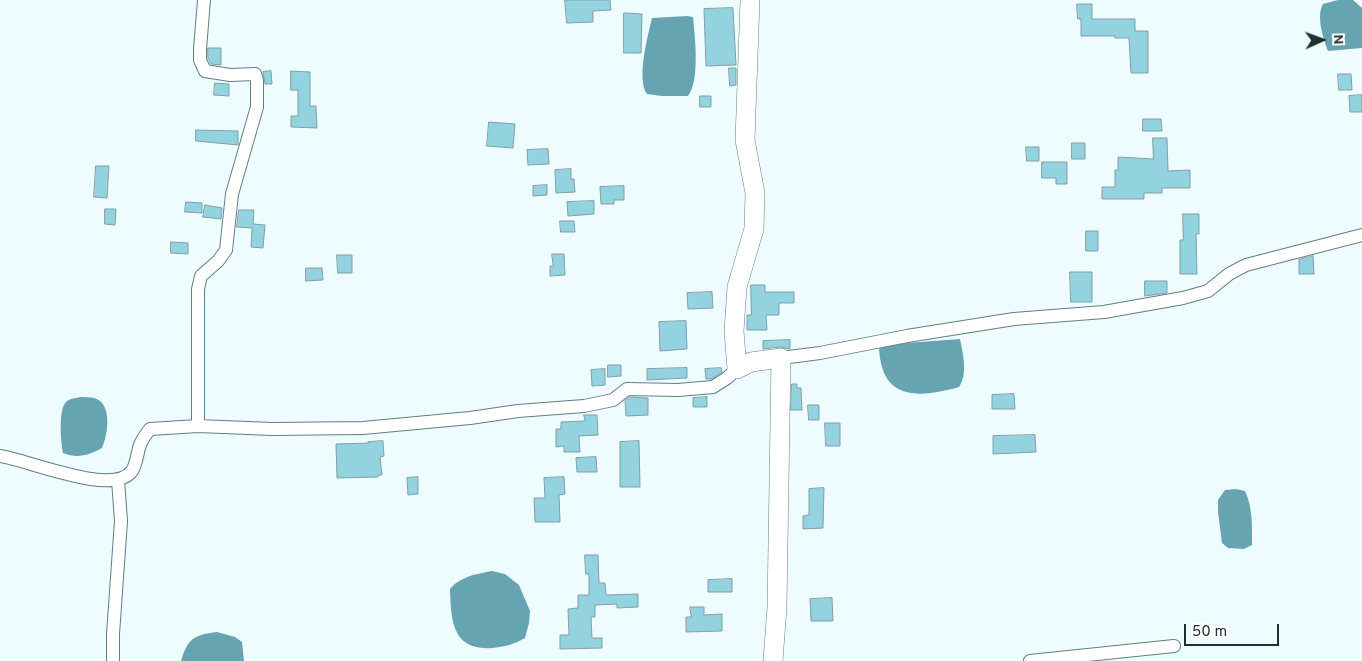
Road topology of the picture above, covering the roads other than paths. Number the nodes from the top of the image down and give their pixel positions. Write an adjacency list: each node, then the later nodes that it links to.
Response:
1 (204, 0): 6 (street)
2 (750, 0): 5 (street)
3 (1362, 235): 4 (street)
4 (781, 358): 5 (street); 11 (street)
5 (737, 369): 6 (street)
6 (198, 426): 8 (street)
7 (0, 456): 8 (street)
8 (118, 480): 10 (street)
9 (1174, 646): 12 (street)
10 (113, 661)
11 (773, 661)
12 (1030, 661)

